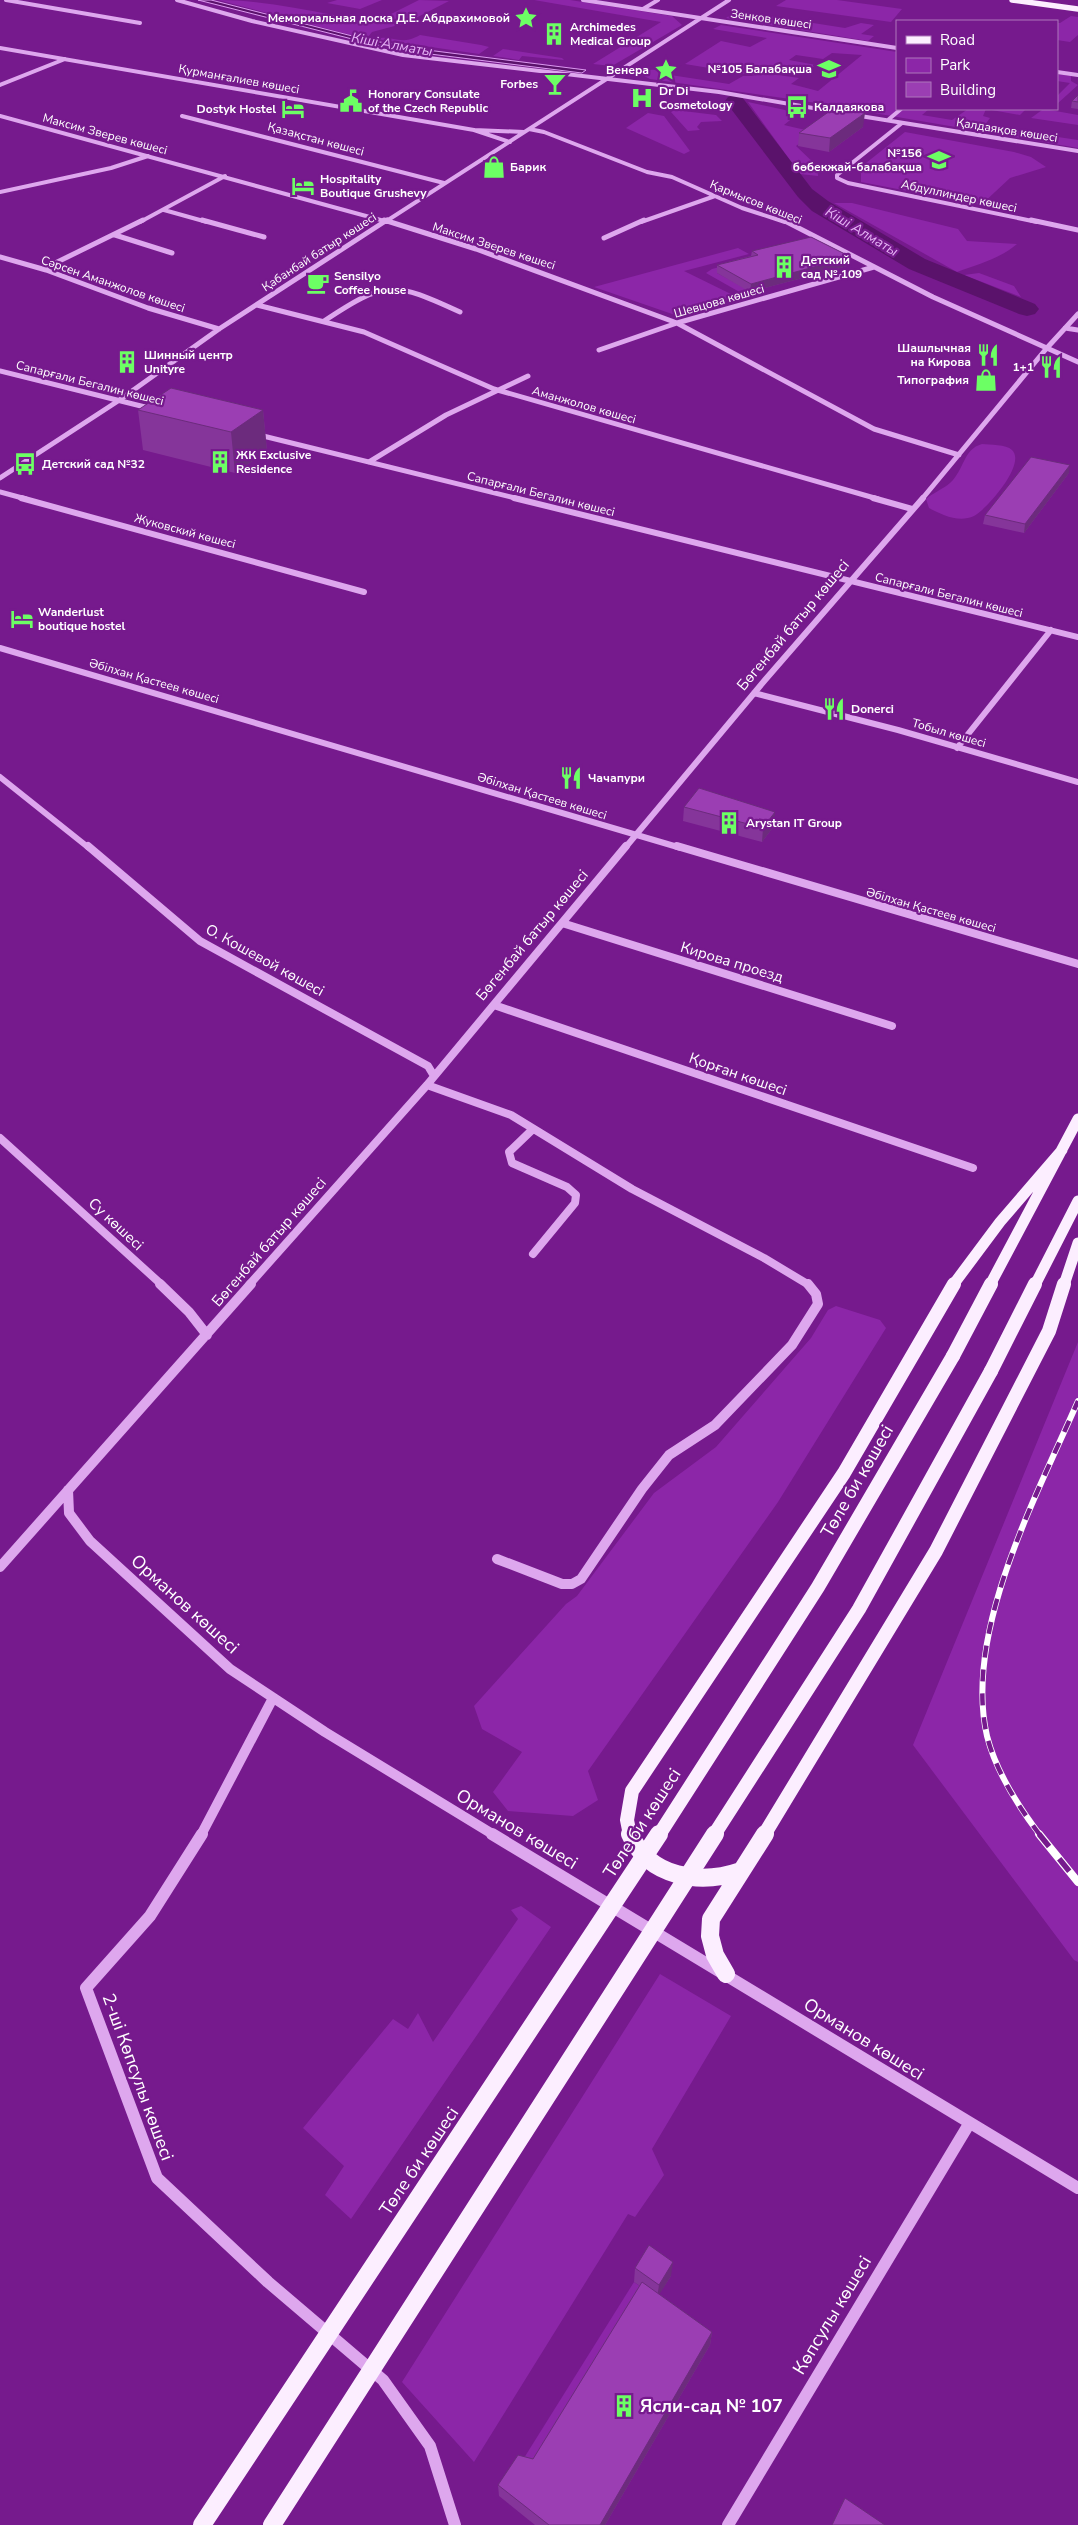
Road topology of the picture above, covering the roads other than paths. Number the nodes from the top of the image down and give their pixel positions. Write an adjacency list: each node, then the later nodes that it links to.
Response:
1 (6, 0): 10 (street)
2 (178, 0): 16 (street)
3 (583, 0): 7 (street, Зенков көшесі)
4 (658, 0): 7 (street)
5 (728, 0): 9 (street, Қабанбай батыр көшесі)
6 (1012, 0): 8 (main road)
7 (643, 9): 9 (street, Зенков көшесі)
8 (1078, 9)
9 (699, 19): 12 (street, Зенков көшесі); 16 (street, Қабанбай батыр көшесі)
10 (140, 23)
11 (0, 48): 13 (street, Қурманғалиев көшесі)
12 (896, 48)
13 (65, 59): 17 (street); 23 (street, Қурманғалиев көшесі)
14 (1058, 72): 15 (street)
15 (1078, 75)
16 (606, 78): 21 (street, Қалдаяқов көшесі); 24 (street, Қабанбай батыр көшесі)
17 (0, 84)
18 (900, 110): 21 (street)
19 (0, 116): 27 (street, Максим Зверев көшесі)
20 (182, 116): 29 (street, Қазақстан көшесі)
21 (888, 120): 22 (street, Қалдаяқов көшесі)
22 (902, 123): 26 (street, Қалдаяқов көшесі); 34 (street, Абдуллиндер көшесі)
23 (474, 130): 24 (street, Қармысов көшесі); 25 (street)
24 (527, 131): 25 (street, Қабанбай батыр көшесі); 31 (street, Қармысов көшесі)
25 (510, 142): 29 (street, Қабанбай батыр көшесі)
26 (1078, 151)
27 (148, 156): 28 (street, Максим Зверев көшесі); 30 (street)
28 (225, 176): 32 (street); 33 (street, Максим Зверев көшесі)
29 (444, 183): 33 (street, Қабанбай батыр көшесі)
30 (0, 192)
31 (715, 196): 37 (street); 40 (street, Қармысов көшесі)
32 (164, 210): 35 (street); 36 (street)
33 (384, 221): 42 (street, Қабанбай батыр көшесі); 46 (street, Максим Зверев көшесі)
34 (1078, 230)
35 (115, 235): 38 (street); 41 (street)
36 (264, 237)
37 (604, 238)
38 (172, 253)
39 (0, 257): 41 (street, Сәрсен Аманжолов көшесі)
40 (874, 267): 46 (street, Шевцова көшесі); 50 (street, Қармысов көшесі)
41 (43, 270): 48 (street, Сәрсен Аманжолов көшесі)
42 (257, 305): 45 (street, Аманжолов көшесі); 48 (street, Қабанбай батыр көшесі)
43 (460, 312): 45 (street)
44 (1078, 314): 47 (street, Бөгенбай батыр көшесі)
45 (324, 321): 55 (street, Аманжолов көшесі)
46 (677, 323): 51 (street, Шевцова көшесі); 59 (street, Максим Зверев көшесі)
47 (1065, 328): 49 (street); 50 (street, Бөгенбай батыр көшесі)
48 (219, 330): 56 (street, Қабанбай батыр көшесі)
49 (1078, 330)
50 (1046, 349): 52 (street, Қармысов көшесі); 59 (street, Бөгенбай батыр көшесі)
51 (599, 350)
52 (1078, 362)
53 (0, 370): 56 (street, Сапарғали Бегалин көшесі)
54 (528, 376): 55 (street)
55 (494, 389): 60 (street); 63 (street, Аманжолов көшесі)
56 (118, 401): 57 (street, Сапарғали Бегалин көшесі); 61 (street, Қабанбай батыр көшесі)
57 (162, 412)
58 (244, 432): 60 (street, Сапарғали Бегалин көшесі)
59 (959, 455): 63 (street, Бөгенбай батыр көшесі)
60 (369, 462): 64 (street, Сапарғали Бегалин көшесі)
61 (0, 478)
62 (0, 492): 65 (street, Жуковский көшесі)
63 (912, 510): 64 (street, Бөгенбай батыр көшесі)
64 (850, 580): 66 (street, Сапарғали Бегалин көшесі); 69 (street, Бөгенбай батыр көшесі)
65 (364, 592)
66 (1051, 630): 67 (street, Сапарғали Бегалин көшесі); 70 (street)
67 (1078, 637)
68 (0, 648): 73 (street, Әбілхан Қастеев көшесі)
69 (754, 694): 70 (street, Тобыл көшесі); 73 (street, Бөгенбай батыр көшесі)
70 (957, 748): 72 (street, Тобыл көшесі)
71 (0, 777): 78 (street, О. Кошевой көшесі)
72 (1078, 782)
73 (634, 835): 74 (street, Бөгенбай батыр көшесі); 75 (street, Әбілхан Қастеев көшесі)
74 (562, 923): 76 (street, Бөгенбай батыр көшесі); 77 (street, Кирова проезд)
75 (1078, 964)
76 (494, 1006): 78 (street, Бөгенбай батыр көшесі); 84 (street, Қорған көшесі)
77 (892, 1026)
78 (434, 1076): 79 (street, Бөгенбай батыр көшесі)
79 (427, 1085): 81 (street); 88 (street, Бөгенбай батыр көшесі)
80 (1078, 1119): 83 (main road, Төле би көшесі)
81 (533, 1129): 87 (street); 90 (street)
82 (0, 1138): 88 (street, Су көшесі)
83 (1062, 1150): 93 (main road); 97 (main road, Төле би көшесі, bridge)
84 (973, 1168)
85 (1078, 1201): 98 (main road, bridge)
86 (1078, 1244): 93 (main road)
87 (533, 1254)
88 (207, 1335): 89 (street, Бөгенбай батыр көшесі)
89 (68, 1490): 91 (street, Бөгенбай батыр көшесі); 92 (street, Орманов көшесі)
90 (497, 1559)
91 (0, 1567)
92 (273, 1698): 94 (street, Орманов көшесі); 99 (street, 2-ші Көпсулы көшесі)
93 (742, 1872): 94 (main road)
94 (726, 1974): 95 (street, Орманов көшесі)
95 (969, 2124): 96 (street, Орманов көшесі); 100 (street, Көпсулы көшесі)
96 (1078, 2188)
97 (202, 2525)
98 (272, 2525)
99 (455, 2525)
100 (728, 2525)

